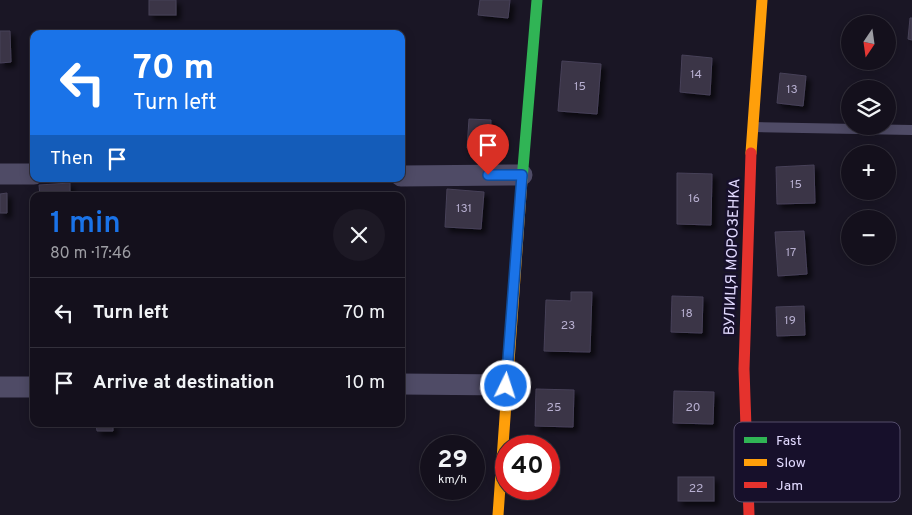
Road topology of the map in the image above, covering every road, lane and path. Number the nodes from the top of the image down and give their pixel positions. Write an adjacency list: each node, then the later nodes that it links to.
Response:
1 (537, 0): 7 (street)
2 (762, 0): 3 (street, ВУЛИЦЯ МОРОЗЕНКА)
3 (752, 127): 4 (lane); 13 (street, ВУЛИЦЯ МОРОЗЕНКА)
4 (912, 130)
5 (0, 174): 6 (street)
6 (30, 174)
7 (522, 175): 8 (street); 10 (street)
8 (405, 176)
9 (405, 384): 10 (street)
10 (506, 386): 15 (street)
11 (0, 387): 12 (street)
12 (30, 387)
13 (746, 422)
14 (749, 502): 16 (street, ВУЛИЦЯ МОРОЗЕНКА)
15 (498, 515)
16 (749, 515)

